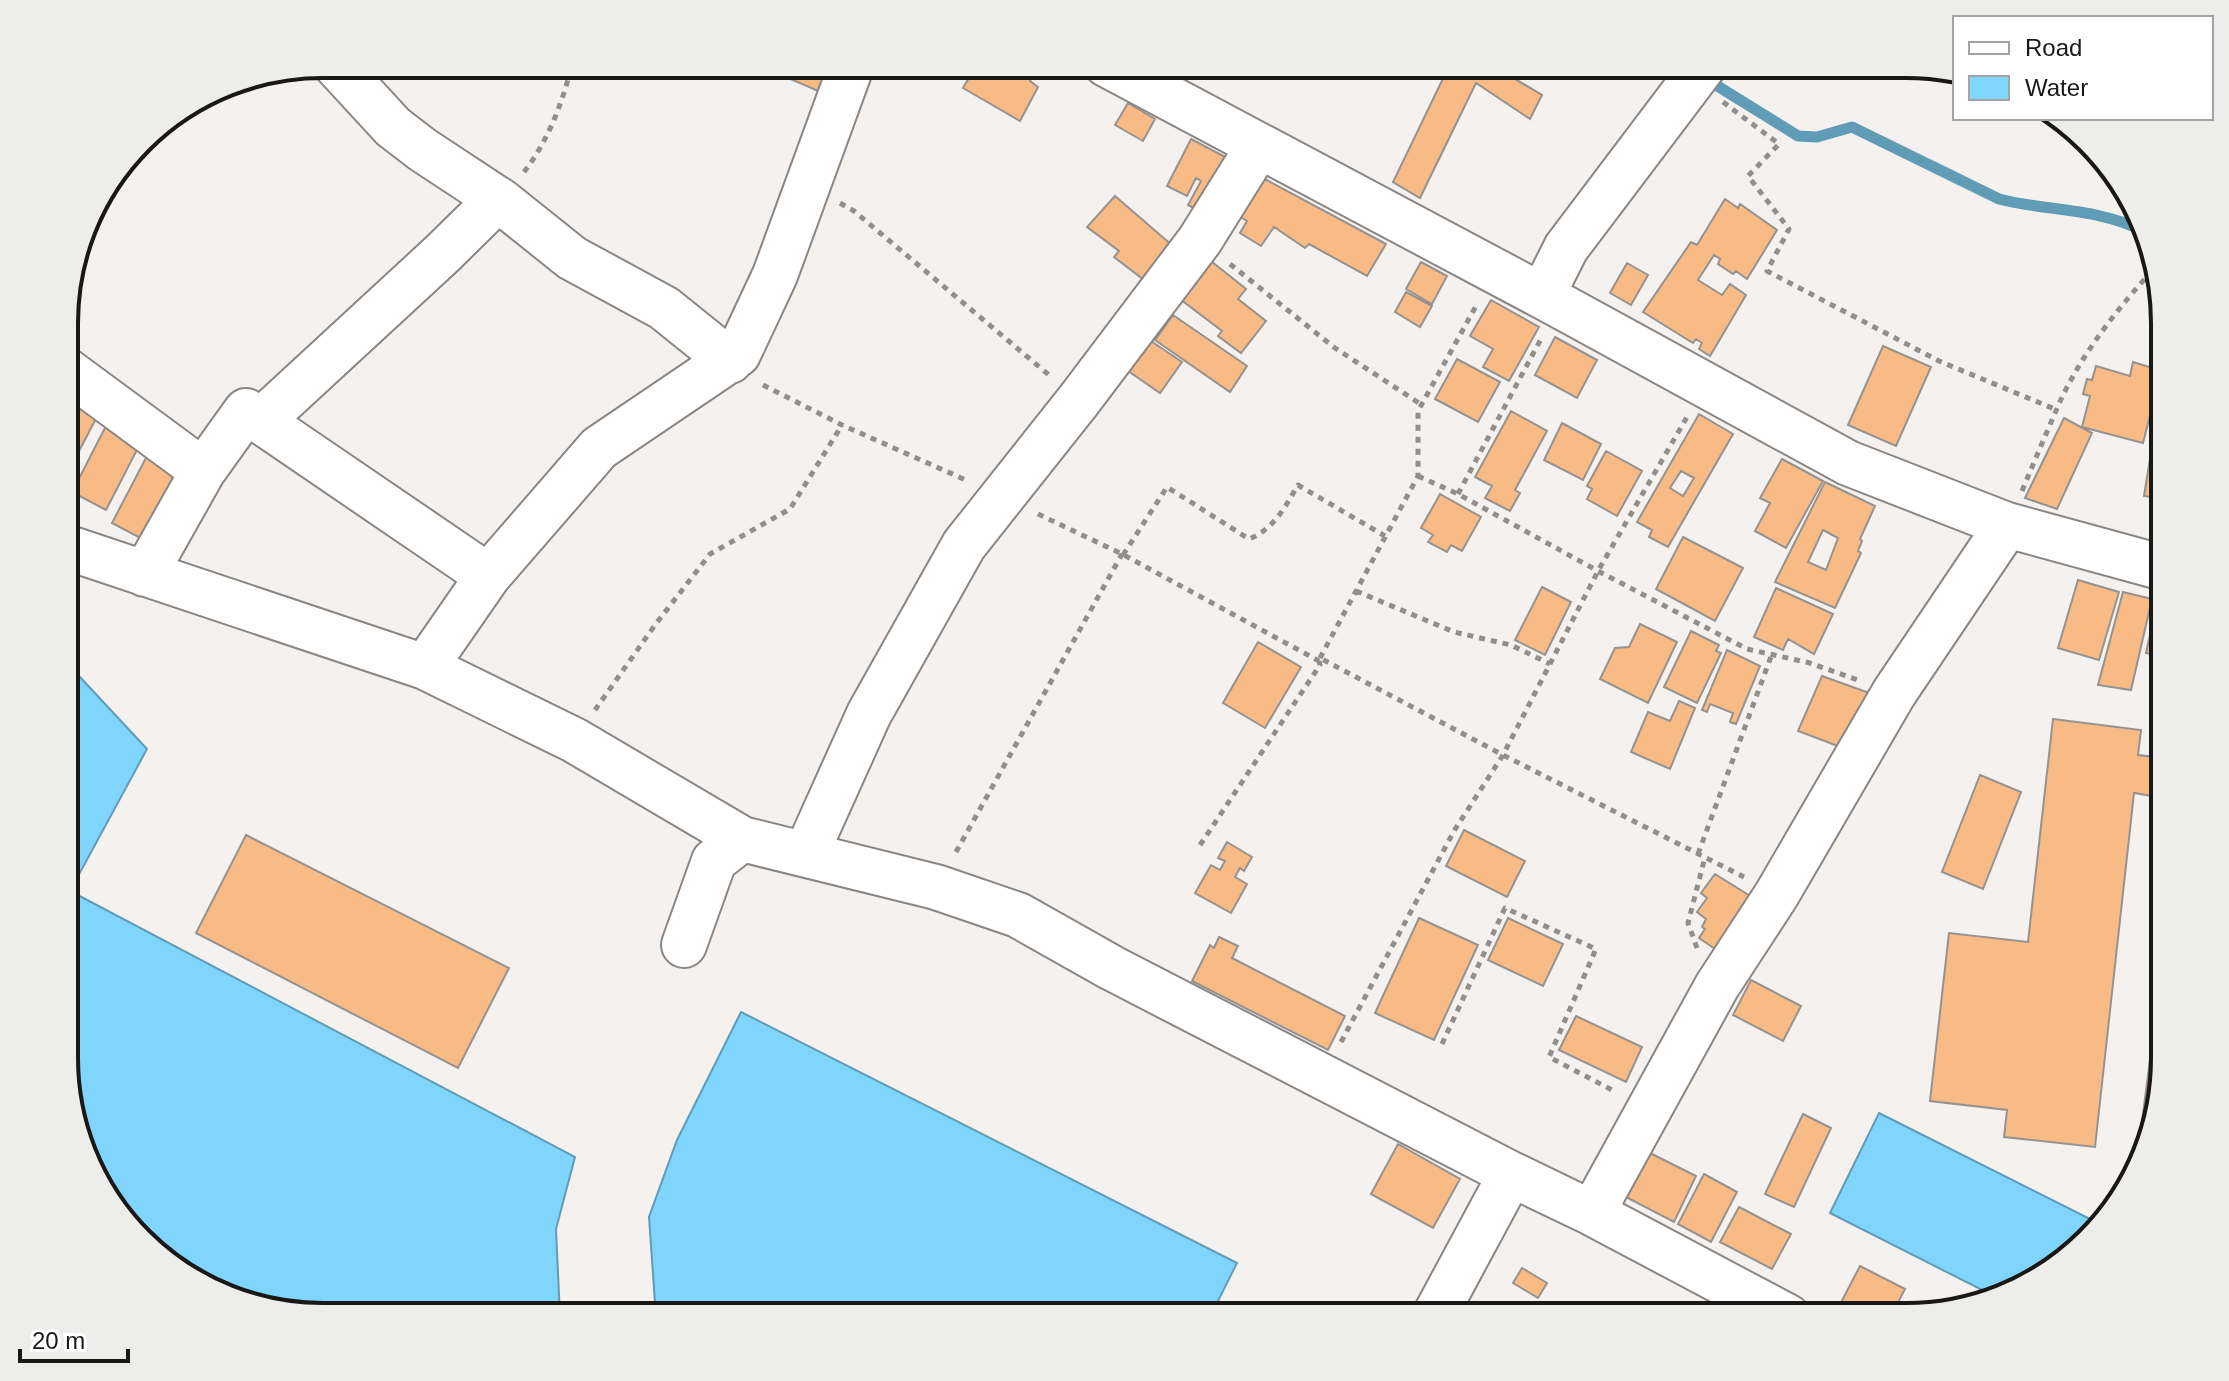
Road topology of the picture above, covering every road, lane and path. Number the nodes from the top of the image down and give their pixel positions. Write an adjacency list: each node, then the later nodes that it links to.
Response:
1 (348, 78): 9 (street)
2 (567, 78): 9 (path)
3 (847, 78): 8 (street)
4 (1132, 78): 7 (street)
5 (1694, 78): 13 (street)
6 (1705, 78): 19 (path)
7 (1258, 147): 10 (street); 11 (street)
8 (808, 185): 14 (street); 17 (path)
9 (500, 200): 14 (street); 20 (street)
10 (1200, 240): 17 (street); 18 (path)
11 (1495, 272): 13 (street); 18 (path)
12 (2146, 278): 19 (path)
13 (1550, 300): 16 (street); 24 (path)
14 (730, 361): 21 (path); 33 (street)
15 (78, 379): 22 (street)
16 (1705, 385): 26 (street); 31 (path)
17 (1079, 400): 25 (street)
18 (1422, 405): 23 (path)
19 (2057, 410): 26 (path)
20 (261, 421): 22 (street); 33 (street)
21 (842, 425): 25 (path); 40 (path)
22 (203, 471): 32 (street)
23 (1418, 476): 24 (path); 27 (path)
24 (1458, 494): 31 (path)
25 (1003, 497): 29 (path); 44 (street)
26 (2007, 525): 30 (street); 39 (street)
27 (1385, 536): 29 (path); 34 (path)
28 (78, 551): 32 (street)
29 (1122, 554): 36 (path); 47 (path)
30 (2150, 556)
31 (1598, 571): 35 (path); 37 (path)
32 (145, 574): 38 (street)
33 (488, 576): 38 (street)
34 (1356, 591): 36 (path); 37 (path)
35 (1772, 654): 39 (path); 45 (path)
36 (1320, 660): 41 (path); 43 (path)
37 (1550, 664): 41 (path)
38 (425, 667): 40 (street)
39 (1894, 693): 48 (street)
40 (574, 740): 42 (street)
41 (1503, 755): 45 (path); 52 (path)
42 (742, 839): 44 (street); 49 (street)
43 (1200, 845)
44 (806, 854): 47 (street)
45 (1698, 854): 46 (path)
46 (1705, 857): 48 (path); 50 (path)
47 (936, 887): 52 (street)
48 (1777, 894): 50 (street)
49 (684, 945)
50 (1717, 986): 53 (street)
51 (1442, 1044): 53 (path)
52 (1324, 1075): 54 (street)
53 (1650, 1110): 55 (street)
54 (1511, 1174): 55 (street); 56 (street)
55 (1592, 1213): 57 (street)
56 (1442, 1302)
57 (1760, 1302)

